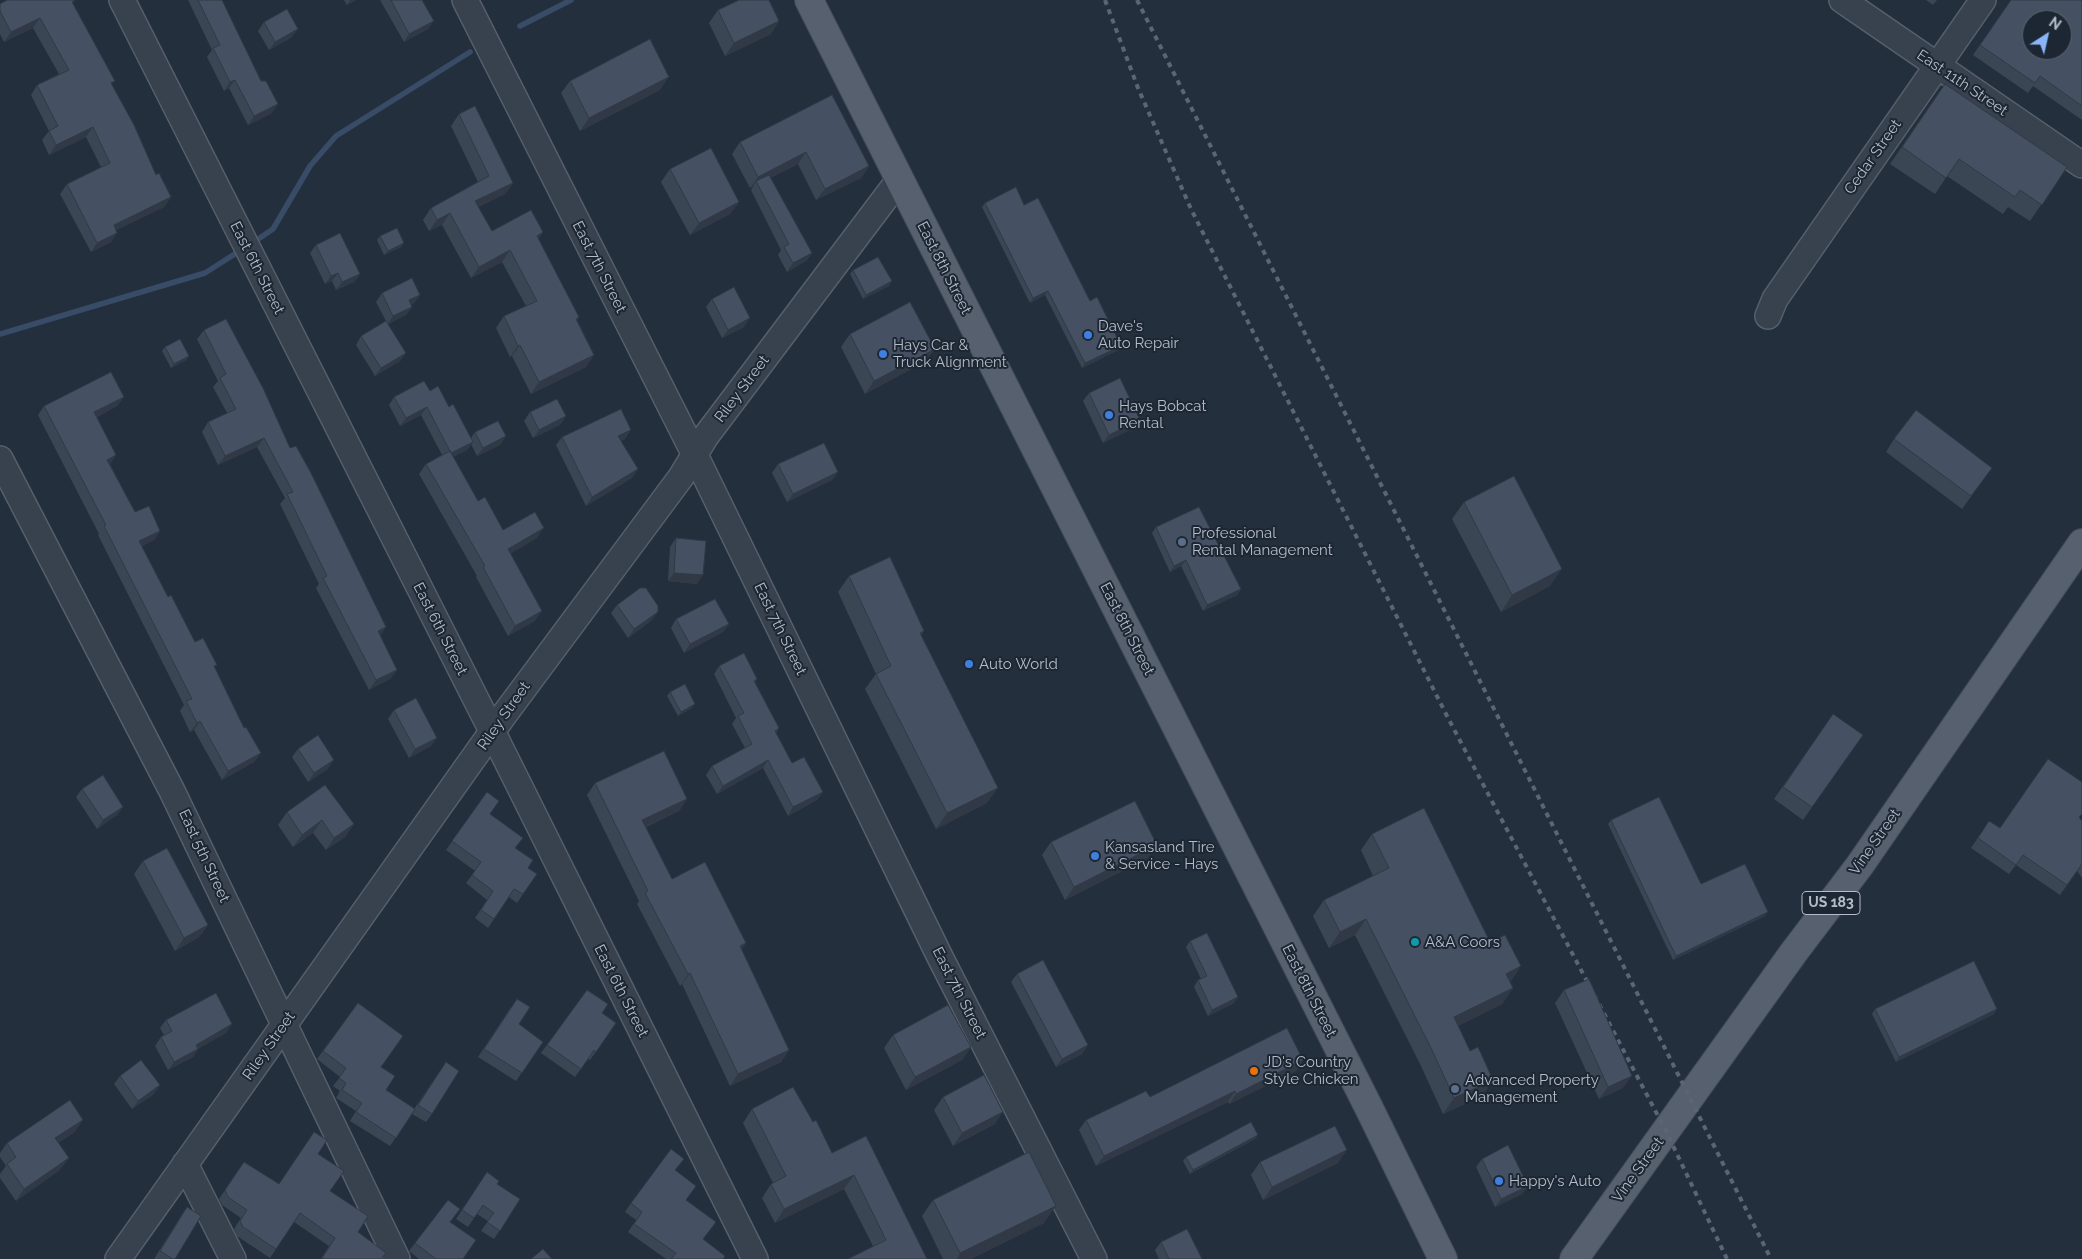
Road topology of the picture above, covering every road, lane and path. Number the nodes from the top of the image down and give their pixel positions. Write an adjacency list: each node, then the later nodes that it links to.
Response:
1 (122, 0): 13 (street, East 6th Street)
2 (466, 0): 10 (street, East 7th Street)
3 (809, 0): 8 (main road, East 8th Street)
4 (1842, 0): 6 (street, East 11th Street)
5 (1983, 0): 6 (street, Cedar Street)
6 (1937, 66): 7 (street, East 11th Street); 9 (street, Cedar Street)
7 (2082, 165)
8 (900, 180): 10 (street, Riley Street); 21 (main road, East 8th Street)
9 (1768, 316)
10 (694, 455): 13 (street, Riley Street); 20 (street, East 7th Street)
11 (0, 459): 14 (street, East 5th Street)
12 (2082, 543): 22 (main road, Vine Street / US 183)
13 (492, 731): 14 (street, Riley Street); 19 (street, East 6th Street)
14 (283, 1024): 15 (street, Riley Street); 18 (street, East 5th Street)
15 (185, 1164): 16 (street, Riley Street); 17 (street)
16 (118, 1259)
17 (233, 1259)
18 (397, 1259)
19 (755, 1259)
20 (1094, 1259)
21 (1443, 1259)
22 (1574, 1259)

